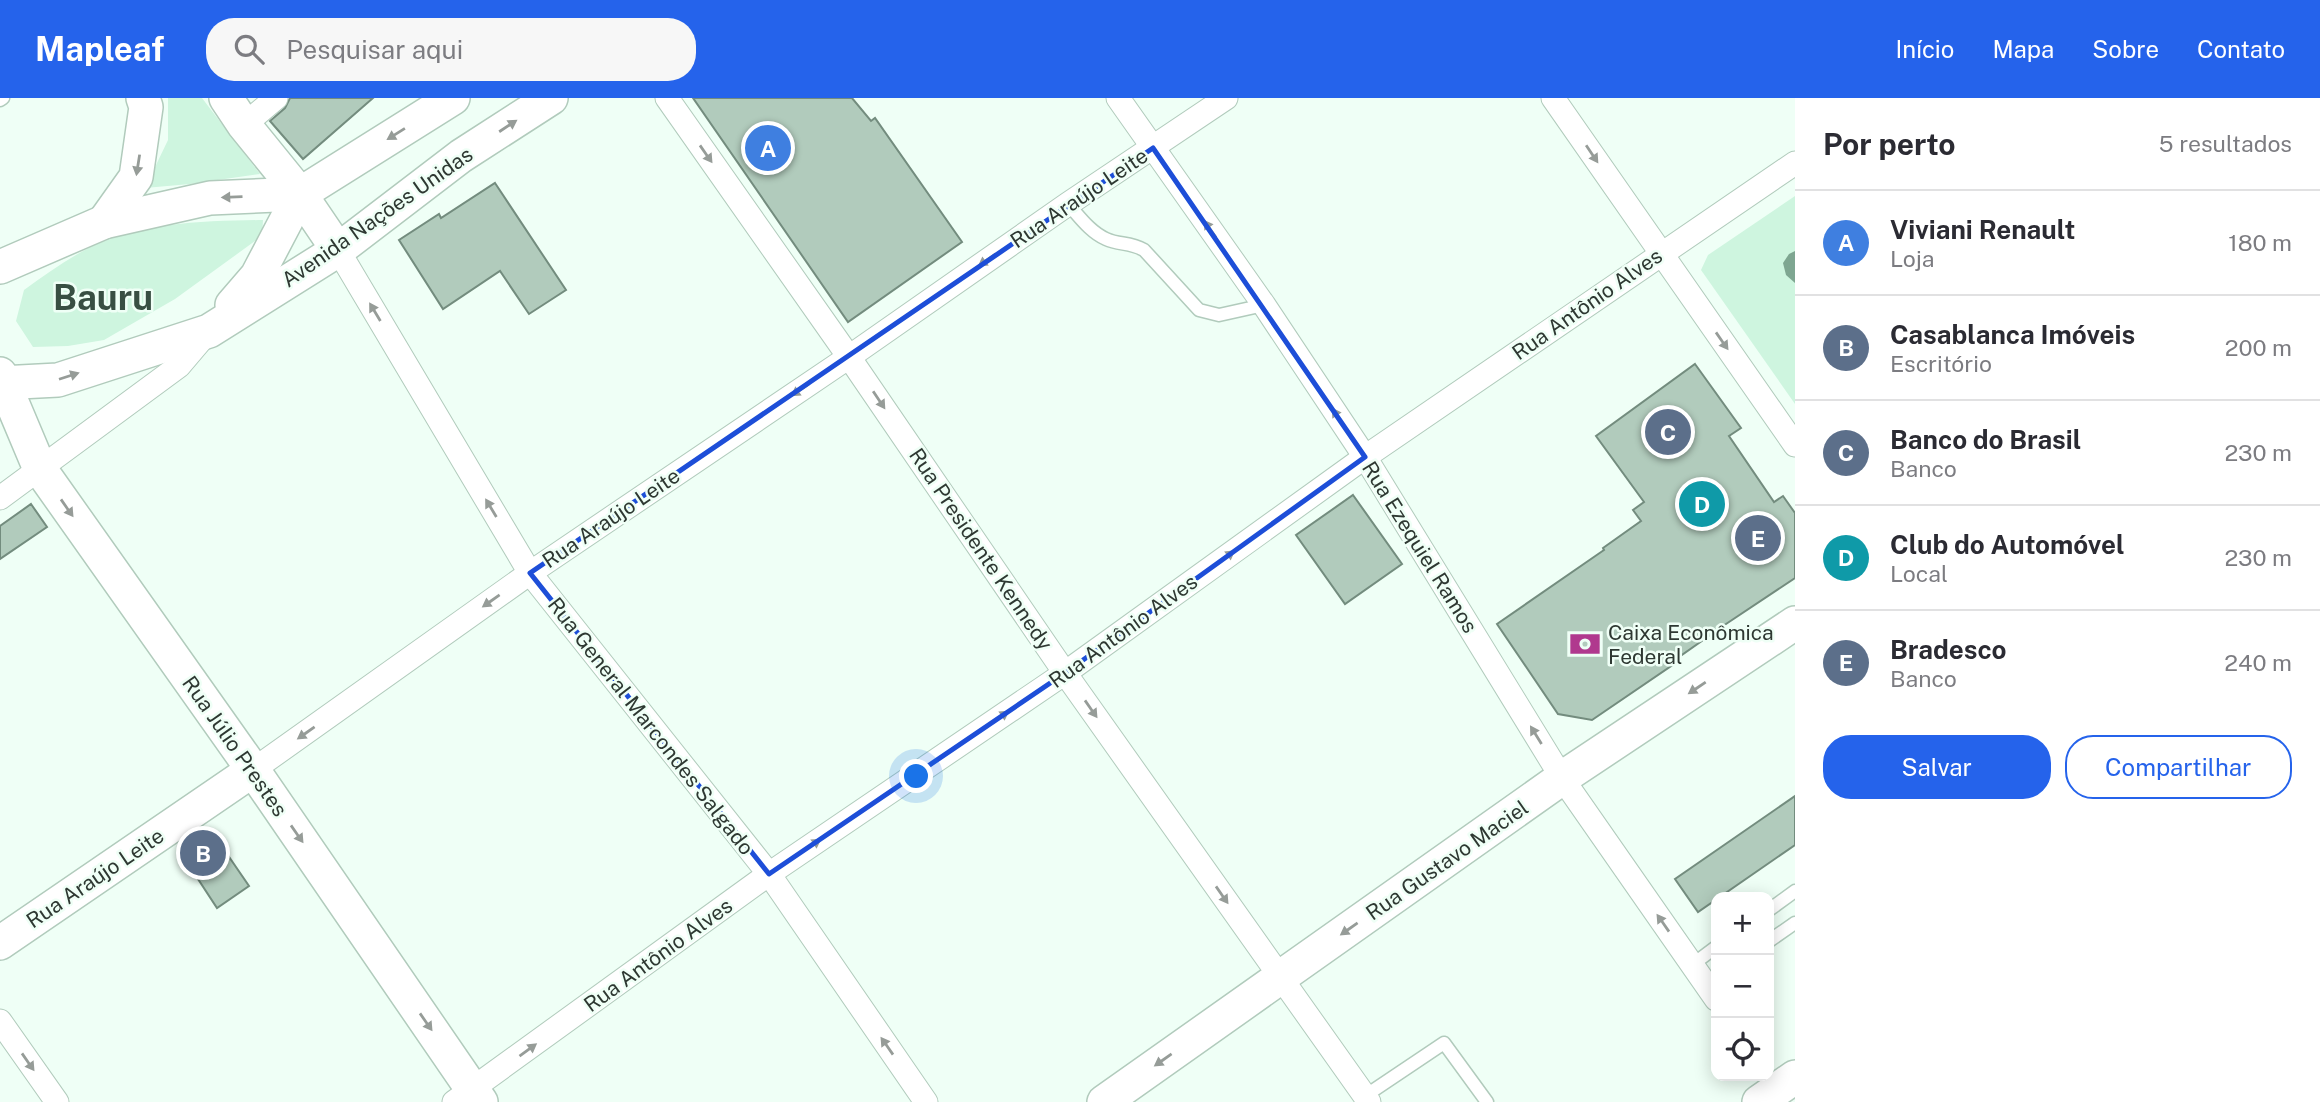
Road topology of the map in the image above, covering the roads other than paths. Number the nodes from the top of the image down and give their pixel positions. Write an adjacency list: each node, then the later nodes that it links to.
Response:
1 (143, 98): 14 (street, one-way to 14)
2 (276, 98): 9 (street)
3 (453, 98): 12 (street, one-way to 12)
4 (551, 98): 15 (street, Avenida Nações Unidas, one-way to 4)
5 (667, 98): 20 (street, Rua Presidente Kennedy, one-way to 20)
6 (1118, 98): 10 (street, Rua Ezequiel Ramos)
7 (1226, 98): 10 (street, Rua Araújo Leite)
8 (1553, 98): 16 (street, one-way to 16)
9 (235, 111): 12 (street, Rua General Marcondes Salgado)
10 (1153, 148): 13 (street, Rua Araújo Leite); 18 (street, Rua Ezequiel Ramos, one-way to 10)
11 (1795, 163): 16 (street, Rua Antônio Alves)
12 (300, 194): 14 (street, one-way to 14); 15 (street, Rua General Marcondes Salgado); 19 (street)
13 (1068, 204): 18 (lane); 20 (street, Rua Araújo Leite, one-way to 20)
14 (104, 222): 17 (street)
15 (338, 250): 19 (street, Avenida Nações Unidas); 26 (street, Rua General Marcondes Salgado, one-way to 15)
16 (1660, 254): 22 (street, one-way to 22); 23 (street, Rua Antônio Alves)
17 (0, 267)
18 (1264, 305): 23 (street, Rua Ezequiel Ramos, one-way to 18)
19 (209, 331): 21 (street, Avenida Nações Unidas, one-way to 19); 24 (street)
20 (849, 357): 26 (street, Rua Araújo Leite, one-way to 26); 28 (street, Rua Presidente Kennedy, one-way to 28)
21 (1, 380): 24 (street, Rua Júlio Prestes)
22 (1795, 445)
23 (1365, 457): 28 (street, Rua Antônio Alves, one-way to 23); 30 (street, Rua Ezequiel Ramos, one-way to 23)
24 (40, 469): 25 (street); 29 (street, Rua Júlio Prestes, one-way to 29)
25 (0, 498)
26 (530, 573): 29 (street, Rua Araújo Leite, one-way to 29); 31 (street, Rua General Marcondes Salgado)
27 (1795, 623): 30 (street, Rua Gustavo Maciel, one-way to 30)
28 (1065, 673): 31 (street, Rua Antônio Alves, one-way to 28); 39 (street, Rua Presidente Kennedy, one-way to 39)
29 (253, 770): 36 (street, Rua Araújo Leite); 42 (street, Rua Júlio Prestes, one-way to 42)
30 (1562, 778): 38 (street, Rua Ezequiel Ramos, one-way to 30); 39 (street, Rua Gustavo Maciel, one-way to 39)
31 (769, 874): 42 (street, Rua Antônio Alves, one-way to 31); 45 (street, Rua General Marcondes Salgado, one-way to 31)
32 (1795, 891): 33 (lane)
33 (1774, 906)
34 (1795, 923): 35 (lane)
35 (1774, 938)
36 (0, 943)
37 (1711, 951): 38 (lane)
38 (1692, 965): 40 (street, Rua Ezequiel Ramos)
39 (1281, 978): 43 (street, Rua Presidente Kennedy); 46 (street, Rua Gustavo Maciel, one-way to 46)
40 (1711, 984)
41 (0, 1021): 44 (street, one-way to 44)
42 (469, 1098)
43 (1367, 1099): 47 (lane)
44 (57, 1102)
45 (926, 1102)
46 (1104, 1102)
47 (1487, 1102)

